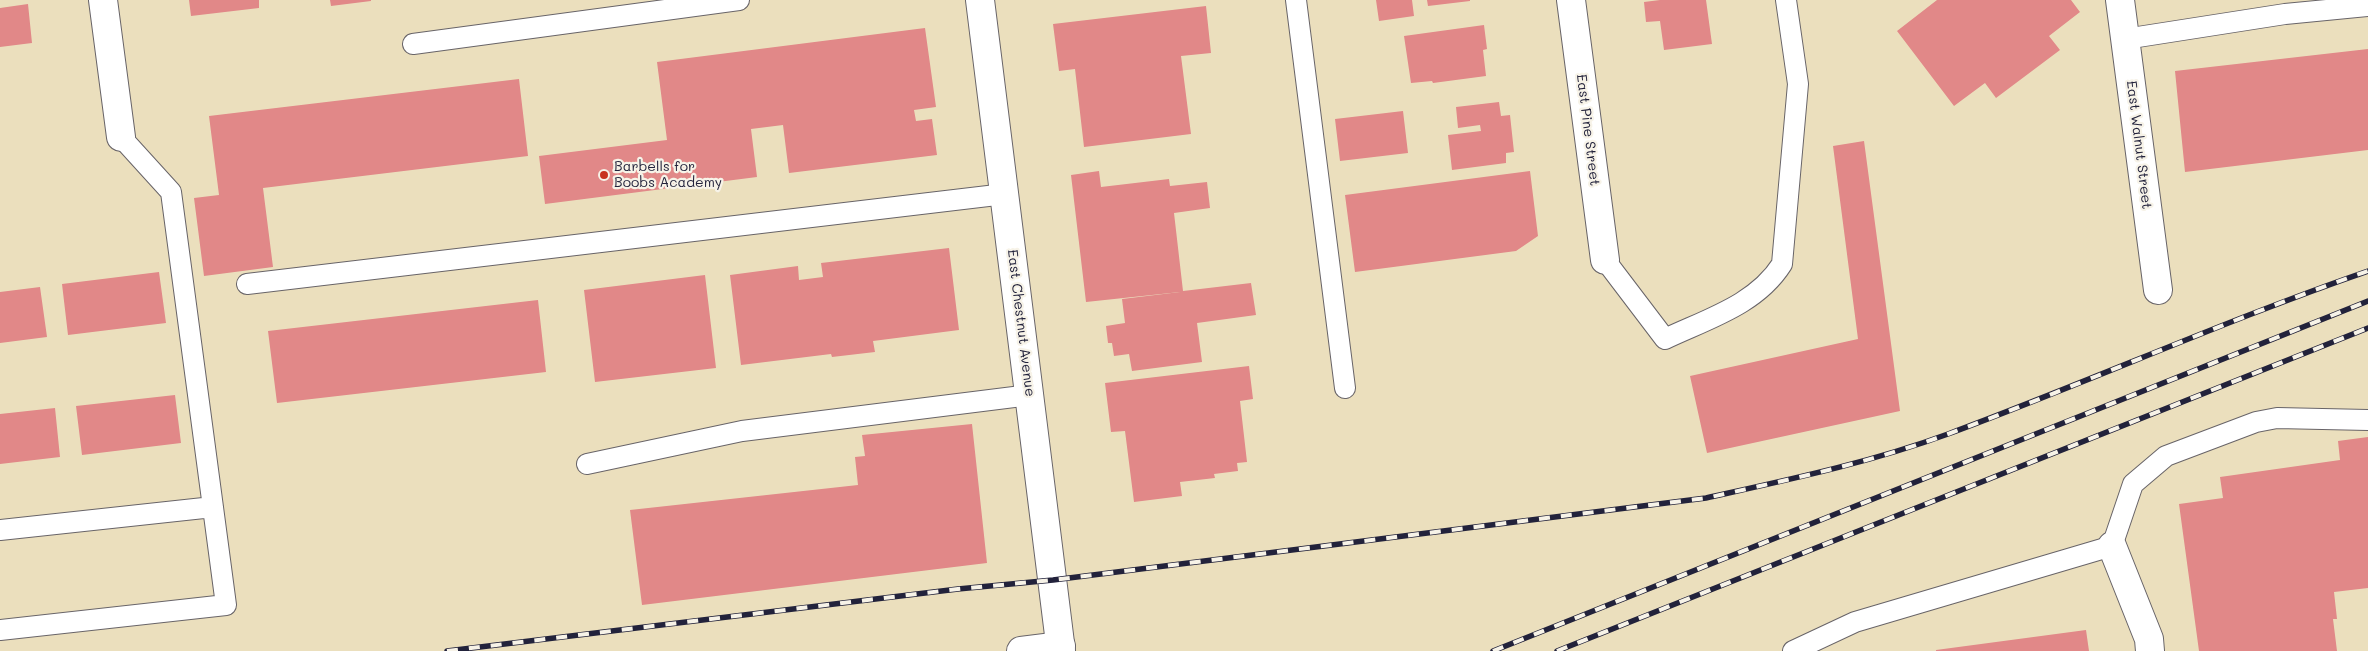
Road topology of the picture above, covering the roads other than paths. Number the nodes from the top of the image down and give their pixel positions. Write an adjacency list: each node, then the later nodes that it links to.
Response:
1 (103, 0): 11 (street)
2 (739, 0): 10 (lane)
3 (980, 0): 12 (street, East Chestnut Avenue)
4 (1296, 0): 16 (lane)
5 (1571, 0): 13 (street, East Pine Street)
6 (1786, 0): 13 (lane)
7 (2120, 0): 9 (street, East Walnut Street)
8 (2368, 6): 9 (lane)
9 (2125, 39): 15 (street, East Walnut Street)
10 (413, 44)
11 (121, 136): 20 (lane)
12 (1005, 194): 14 (lane); 17 (street, East Chestnut Avenue)
13 (1604, 260)
14 (247, 284)
15 (2158, 290)
16 (1345, 388)
17 (1030, 395): 19 (lane); 24 (street, East Chestnut Avenue)
18 (2368, 420): 22 (lane)
19 (587, 464)
20 (213, 507): 21 (lane); 23 (lane)
21 (0, 530)
22 (2112, 546): 26 (lane); 27 (street)
23 (0, 630)
24 (1061, 649): 25 (street)
25 (1020, 651)
26 (1793, 651)
27 (2150, 651)

